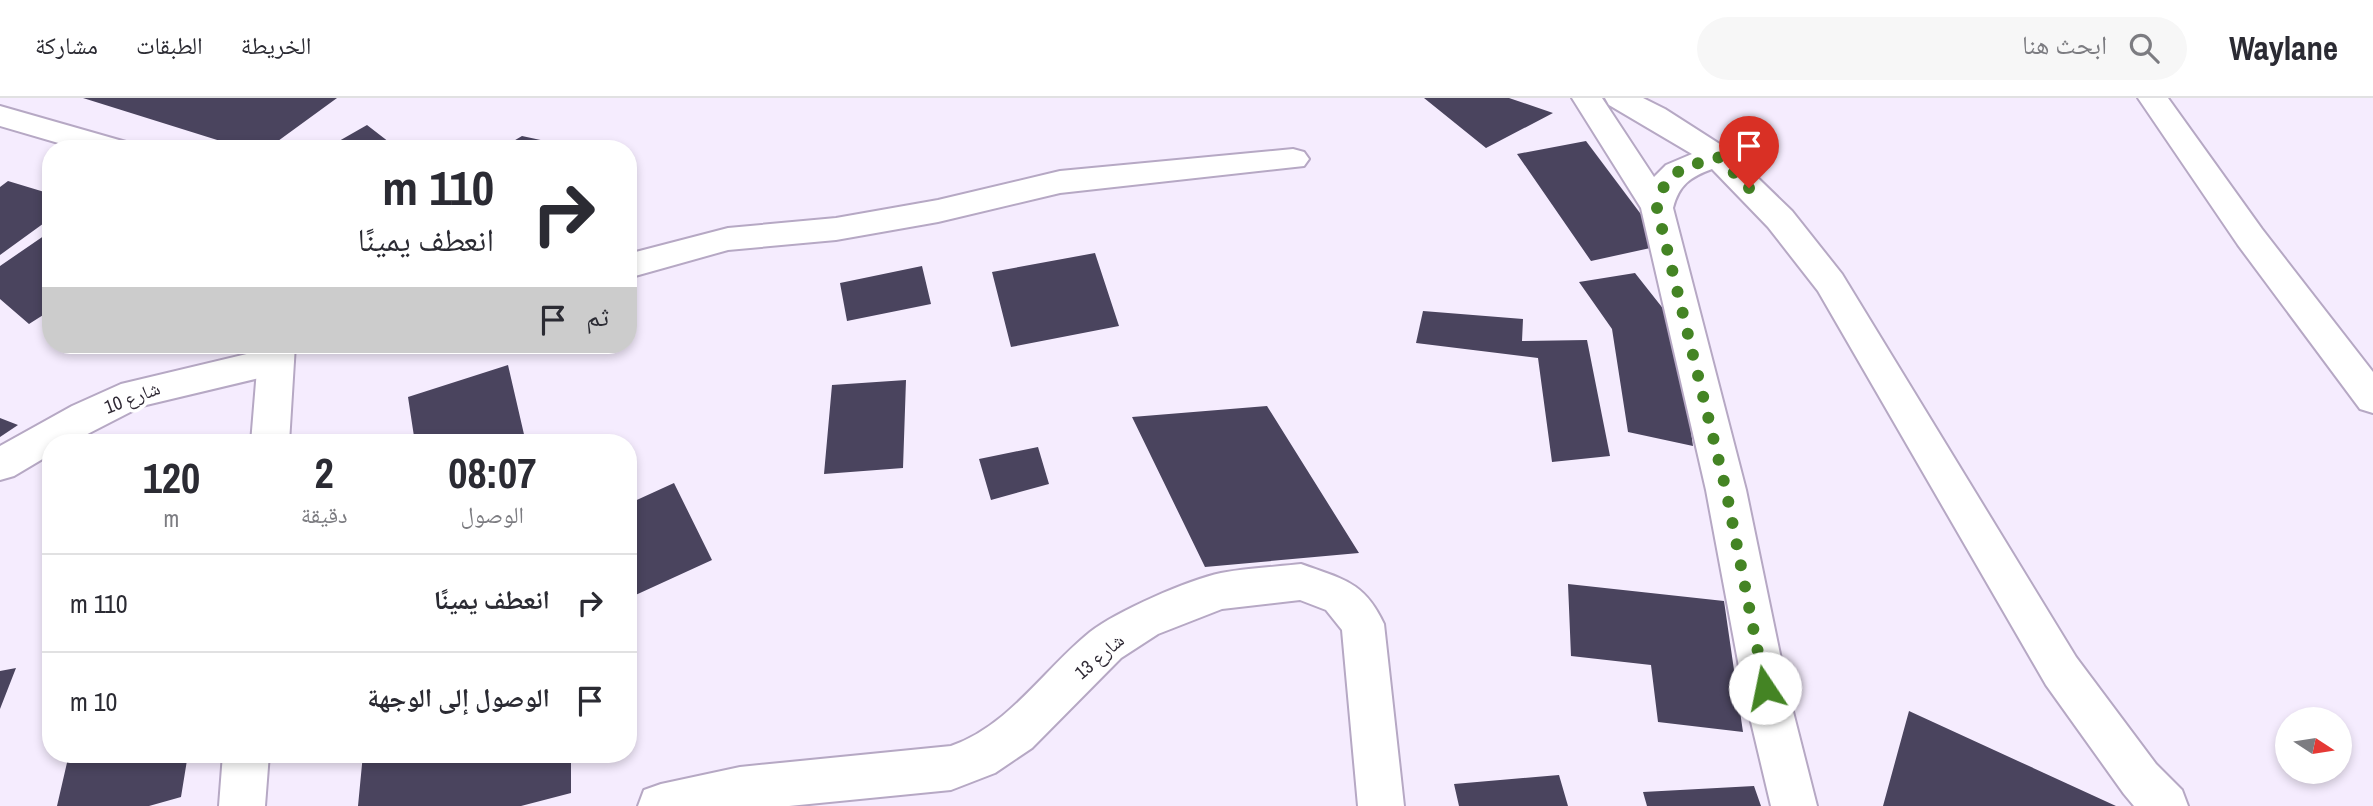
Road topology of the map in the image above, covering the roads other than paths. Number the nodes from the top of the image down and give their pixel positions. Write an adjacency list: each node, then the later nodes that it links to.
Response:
1 (1587, 98): 8 (street)
2 (1620, 98): 6 (street)
3 (2153, 98): 12 (street)
4 (0, 116): 5 (street)
5 (84, 140)
6 (1718, 157): 8 (street); 23 (street)
7 (1293, 159): 9 (street)
8 (1657, 208): 22 (street)
9 (637, 264)
10 (274, 354): 13 (street, شارع 10)
11 (277, 354): 14 (street)
12 (2373, 399)
13 (54, 434)
14 (271, 434)
15 (42, 441): 16 (street, شارع 10)
16 (0, 465)
17 (245, 763): 19 (street)
18 (737, 797): 20 (street, شارع 13); 21 (street, شارع 13)
19 (242, 806)
20 (661, 806)
21 (1381, 806)
22 (1794, 806)
23 (2165, 806)

